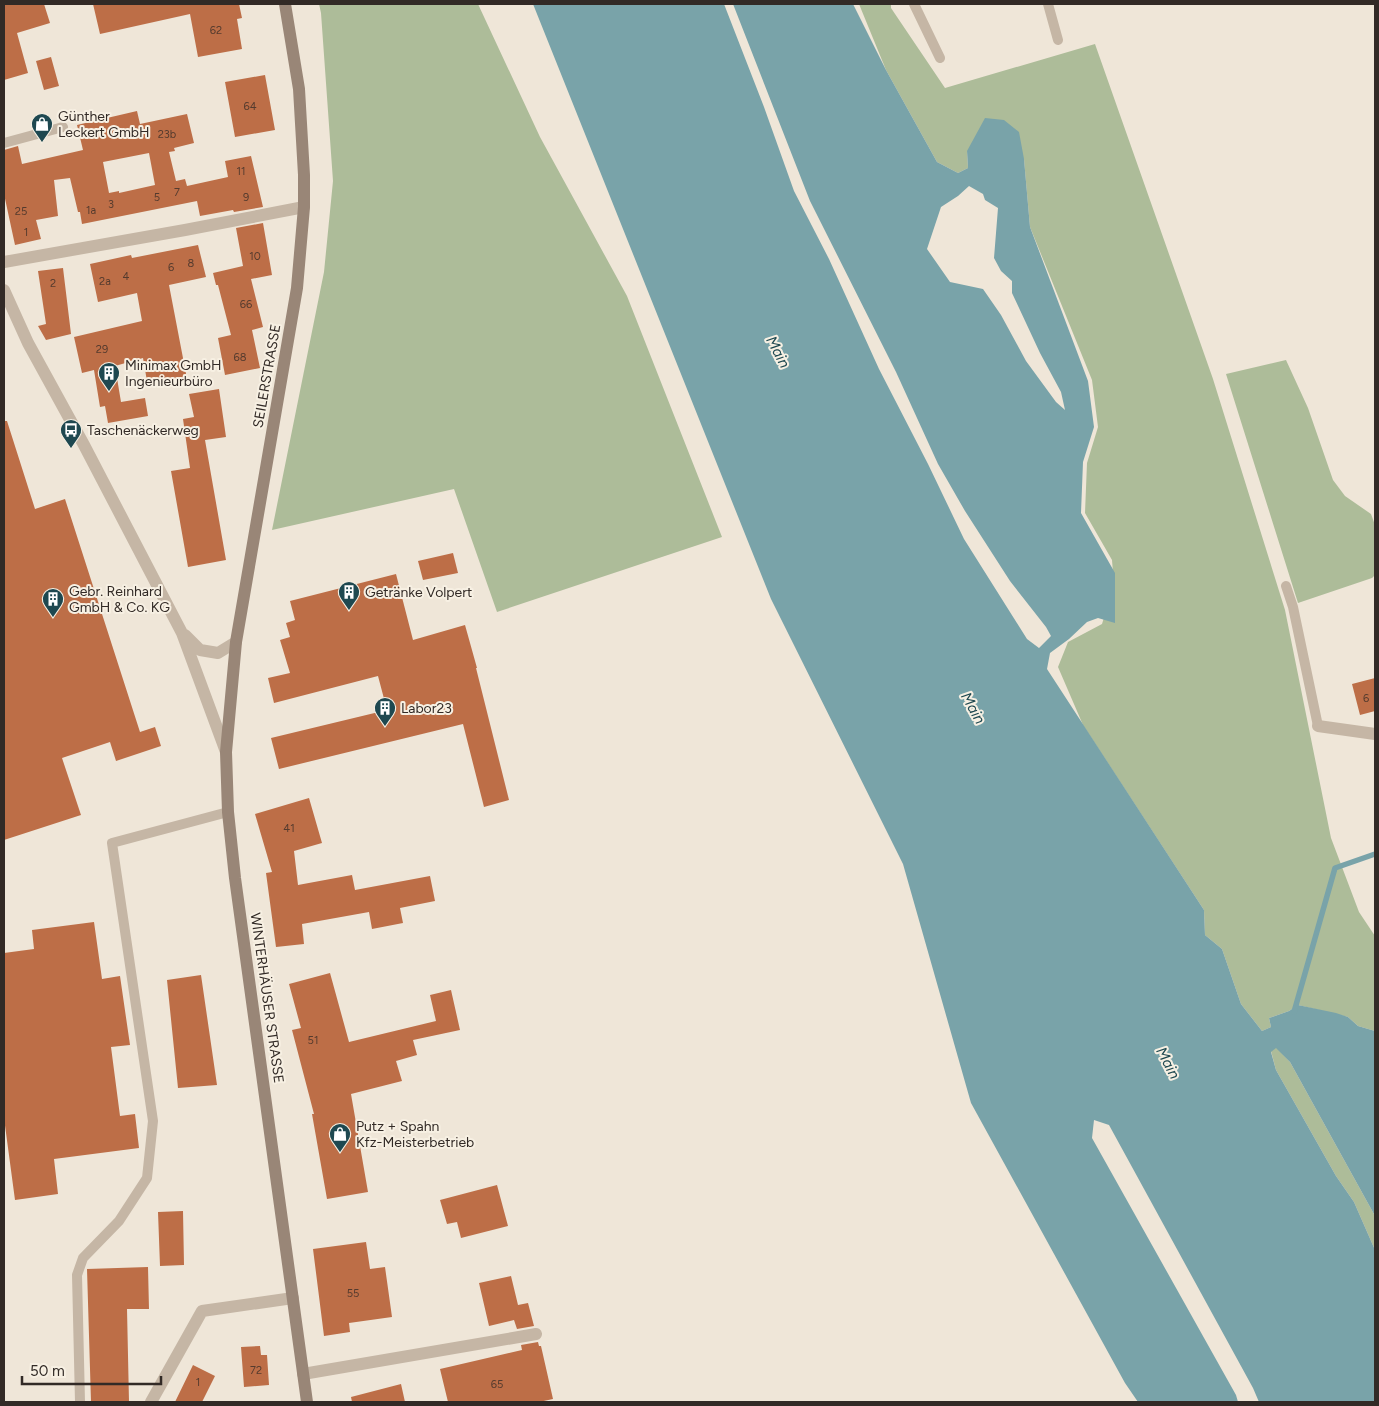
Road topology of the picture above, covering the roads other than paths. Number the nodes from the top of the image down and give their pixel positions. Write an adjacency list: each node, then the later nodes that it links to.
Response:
1 (284, 4): 8 (main road, SEILERSTRASSE)
2 (914, 4): 5 (lane)
3 (1048, 4): 4 (lane)
4 (1058, 40)
5 (940, 58)
6 (63, 127): 7 (lane)
7 (4, 143)
8 (304, 207): 9 (street); 14 (main road, SEILERSTRASSE)
9 (4, 262)
10 (4, 290): 11 (street, WINTERHÄUSER STRASSE)
11 (7, 306): 13 (street, WINTERHÄUSER STRASSE)
12 (1286, 586): 15 (lane)
13 (182, 633): 14 (street, WINTERHÄUSER STRASSE); 17 (street, WINTERHÄUSER STRASSE)
14 (236, 642): 17 (main road, SEILERSTRASSE)
15 (1318, 726): 16 (street)
16 (1375, 734)
17 (226, 752): 18 (main road, WINTERHÄUSER STRASSE)
18 (228, 812): 19 (main road, WINTERHÄUSER STRASSE); 22 (lane)
19 (293, 1298): 21 (main road, WINTERHÄUSER STRASSE); 23 (street)
20 (536, 1334): 21 (street)
21 (303, 1374): 24 (main road, WINTERHÄUSER STRASSE)
22 (80, 1402)
23 (151, 1402)
24 (307, 1402)

